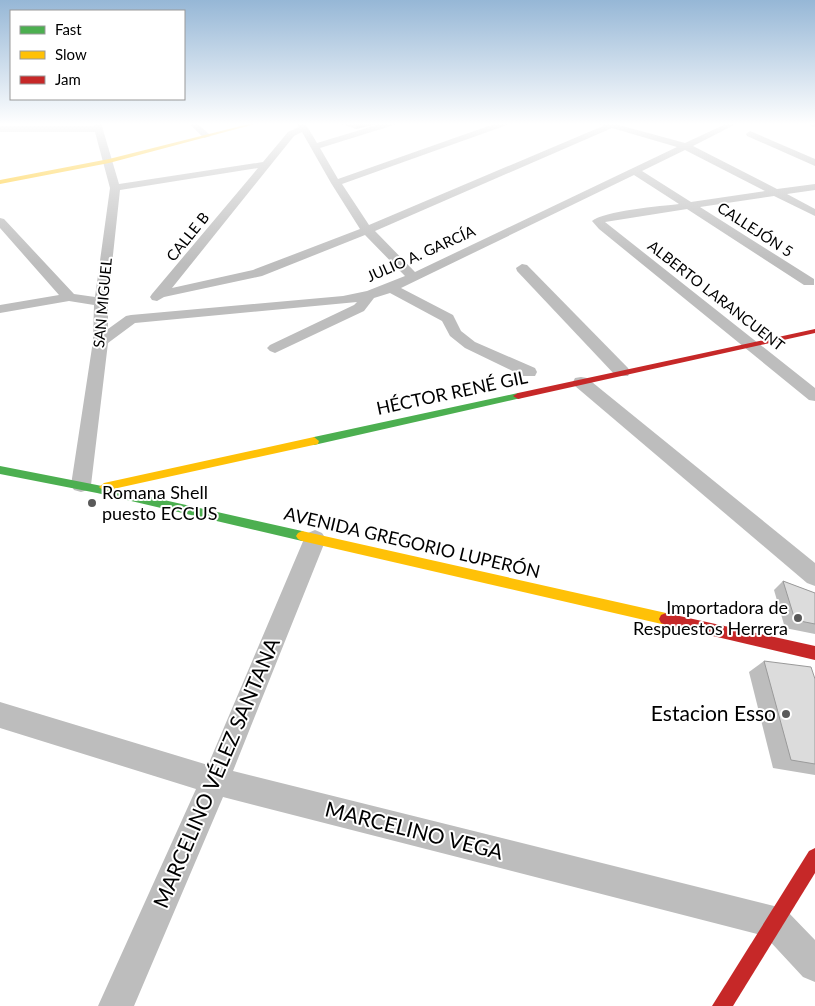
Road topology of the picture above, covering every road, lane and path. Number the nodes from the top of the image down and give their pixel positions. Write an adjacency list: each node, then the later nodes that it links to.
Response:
1 (63, 170): 10 (main road)
2 (111, 170): 13 (street, SAN MIGUEL)
3 (229, 170): 13 (street)
4 (262, 170): 25 (street, CALLE B)
5 (329, 170): 11 (street)
6 (373, 170): 11 (street)
7 (505, 170): 18 (street)
8 (634, 170): 15 (street, CALLEJÓN 5); 22 (street, JULIO A. GARCÍA)
9 (732, 170): 14 (street)
10 (0, 182)
11 (336, 183): 18 (street)
12 (815, 187): 14 (street)
13 (115, 188): 28 (street, SAN MIGUEL)
14 (778, 193): 15 (street); 16 (street)
15 (690, 206): 23 (street, CALLEJÓN 5); 33 (street, ALBERTO LARANCUENT)
16 (815, 213)
17 (0, 221): 19 (street)
18 (368, 230): 22 (street); 25 (street)
19 (16, 240): 20 (street); 27 (street)
20 (0, 244)
21 (522, 268): 36 (street)
22 (414, 278): 24 (street, JULIO A. GARCÍA)
23 (809, 282)
24 (391, 288): 26 (street, JULIO A. GARCÍA); 35 (street)
25 (160, 294): 30 (street, CALLE B)
26 (370, 295): 30 (street, JULIO A. GARCÍA); 34 (street)
27 (69, 297): 28 (street); 29 (street)
28 (101, 301): 32 (street, SAN MIGUEL)
29 (0, 309)
30 (131, 319): 32 (street)
31 (815, 331): 33 (main road, HÉCTOR RENÉ GIL)
32 (101, 341): 40 (street, SAN MIGUEL)
33 (753, 345): 36 (main road, HÉCTOR RENÉ GIL); 38 (street, ALBERTO LARANCUENT)
34 (275, 348)
35 (529, 372)
36 (622, 372): 37 (main road, HÉCTOR RENÉ GIL)
37 (581, 382): 40 (main road, HÉCTOR RENÉ GIL); 42 (street)
38 (815, 396)
39 (0, 470): 40 (main road, AVENIDA GREGORIO LUPERÓN)
40 (89, 487): 41 (main road, AVENIDA GREGORIO LUPERÓN)
41 (315, 538): 43 (main road, AVENIDA GREGORIO LUPERÓN); 45 (street, MARCELINO VÉLEZ SANTANA)
42 (815, 576)
43 (815, 653)
44 (0, 716): 45 (street, MARCELINO VEGA)
45 (215, 781): 47 (street, MARCELINO VEGA); 49 (street, MARCELINO VÉLEZ SANTANA)
46 (815, 857): 47 (main road)
47 (774, 922): 48 (street); 50 (main road)
48 (815, 965)
49 (116, 1006)
50 (722, 1006)

